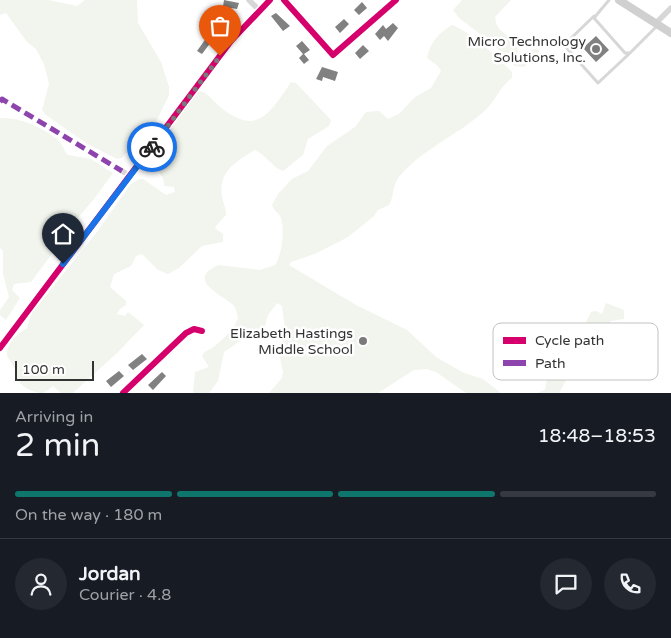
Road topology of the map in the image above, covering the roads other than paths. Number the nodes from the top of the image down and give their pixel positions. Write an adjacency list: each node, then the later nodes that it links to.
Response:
1 (249, 0): 8 (street)
2 (270, 0): 8 (street)
3 (284, 0): 4 (street)
4 (396, 0)
5 (609, 0): 9 (lane)
6 (619, 0): 10 (main road)
7 (671, 8): 10 (street)
8 (259, 10): 14 (street)
9 (594, 16): 12 (lane); 12 (lane)
10 (657, 24): 11 (main road); 12 (lane)
11 (671, 33)
12 (630, 53)
13 (122, 171): 14 (street)
14 (130, 176): 16 (street)
15 (202, 331): 17 (street)
16 (0, 348)
17 (123, 393)

